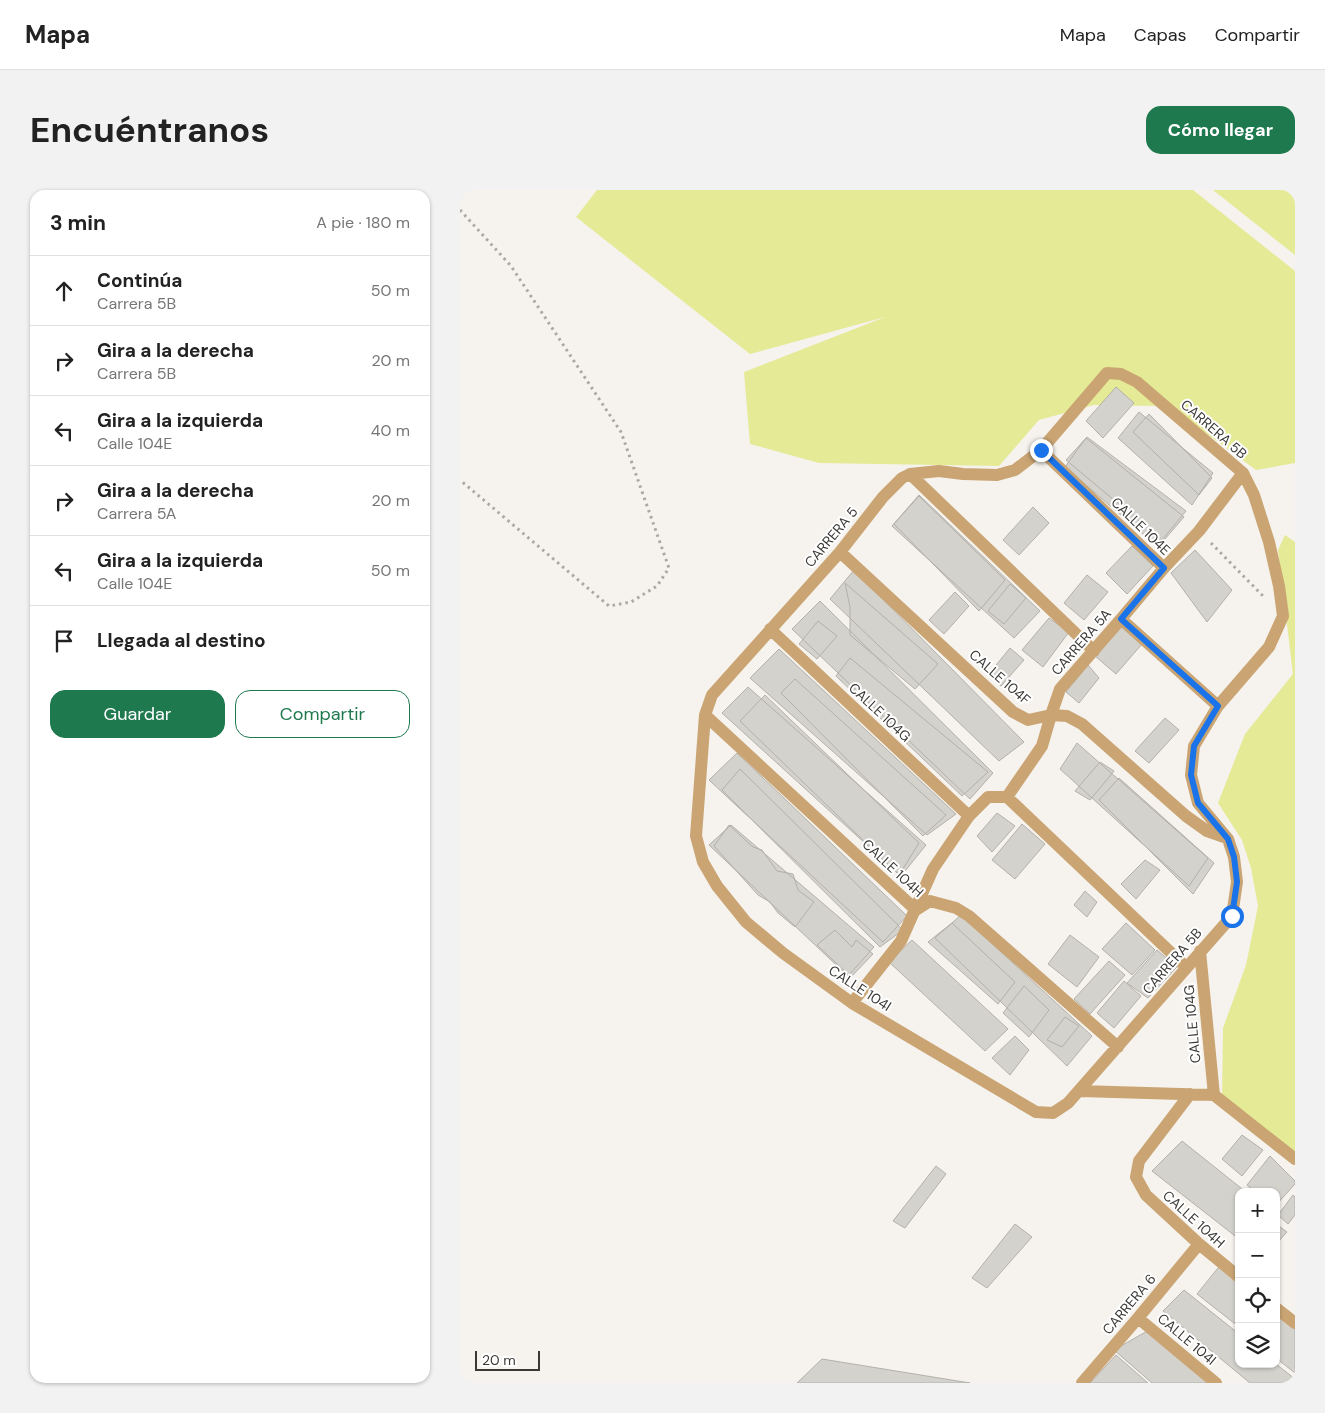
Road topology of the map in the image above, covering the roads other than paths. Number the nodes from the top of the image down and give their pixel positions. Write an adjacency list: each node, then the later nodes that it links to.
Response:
1 (1041, 450): 2 (street, CARRERA 5B); 3 (street); 5 (street, CALLE 104E)
2 (1243, 473): 5 (street, CALLE 104E); 9 (street, CARRERA 5B)
3 (910, 474): 4 (street, CARRERA 5); 8 (street)
4 (840, 552): 7 (street, CARRERA 5); 11 (street, CALLE 104F)
5 (1164, 568): 6 (street, CARRERA 5A)
6 (1121, 619): 8 (street, CARRERA 5A); 9 (street)
7 (770, 629): 10 (street, CARRERA 5); 13 (street, CALLE 104G)
8 (1094, 651): 11 (street, CARRERA 5A)
9 (1218, 706): 15 (street, CARRERA 5B)
10 (705, 715): 14 (street, CARRERA 5); 16 (street, CALLE 104H)
11 (1050, 715): 12 (street, CARRERA 5A); 15 (street, CALLE 104F)
12 (1007, 797): 13 (street); 18 (street, CALLE 104G)
13 (968, 816): 16 (street)
14 (696, 836): 19 (street, CALLE 104I)
15 (1228, 839): 17 (street, CARRERA 5B)
16 (916, 910): 19 (street); 20 (street, CALLE 104H)
17 (1200, 951): 18 (street, CARRERA 5B); 23 (street, CALLE 104G)
18 (1186, 967): 20 (street, CARRERA 5B)
19 (852, 1003): 24 (street, CALLE 104I)
20 (1118, 1046): 21 (street, CARRERA 5B)
21 (1080, 1091): 22 (street); 24 (street, CARRERA 5B)
22 (1190, 1094): 23 (street); 26 (street, CALLE 104H)
23 (1214, 1095): 25 (street)
24 (1053, 1113)
25 (1295, 1159)
26 (1199, 1244): 27 (street, CALLE 104H); 29 (street, CARRERA 6)
27 (1235, 1274)
28 (1280, 1311): 30 (street)
29 (1138, 1318): 31 (street, CARRERA 6); 32 (street, CALLE 104I)
30 (1295, 1323)
31 (1082, 1383)
32 (1216, 1383)

